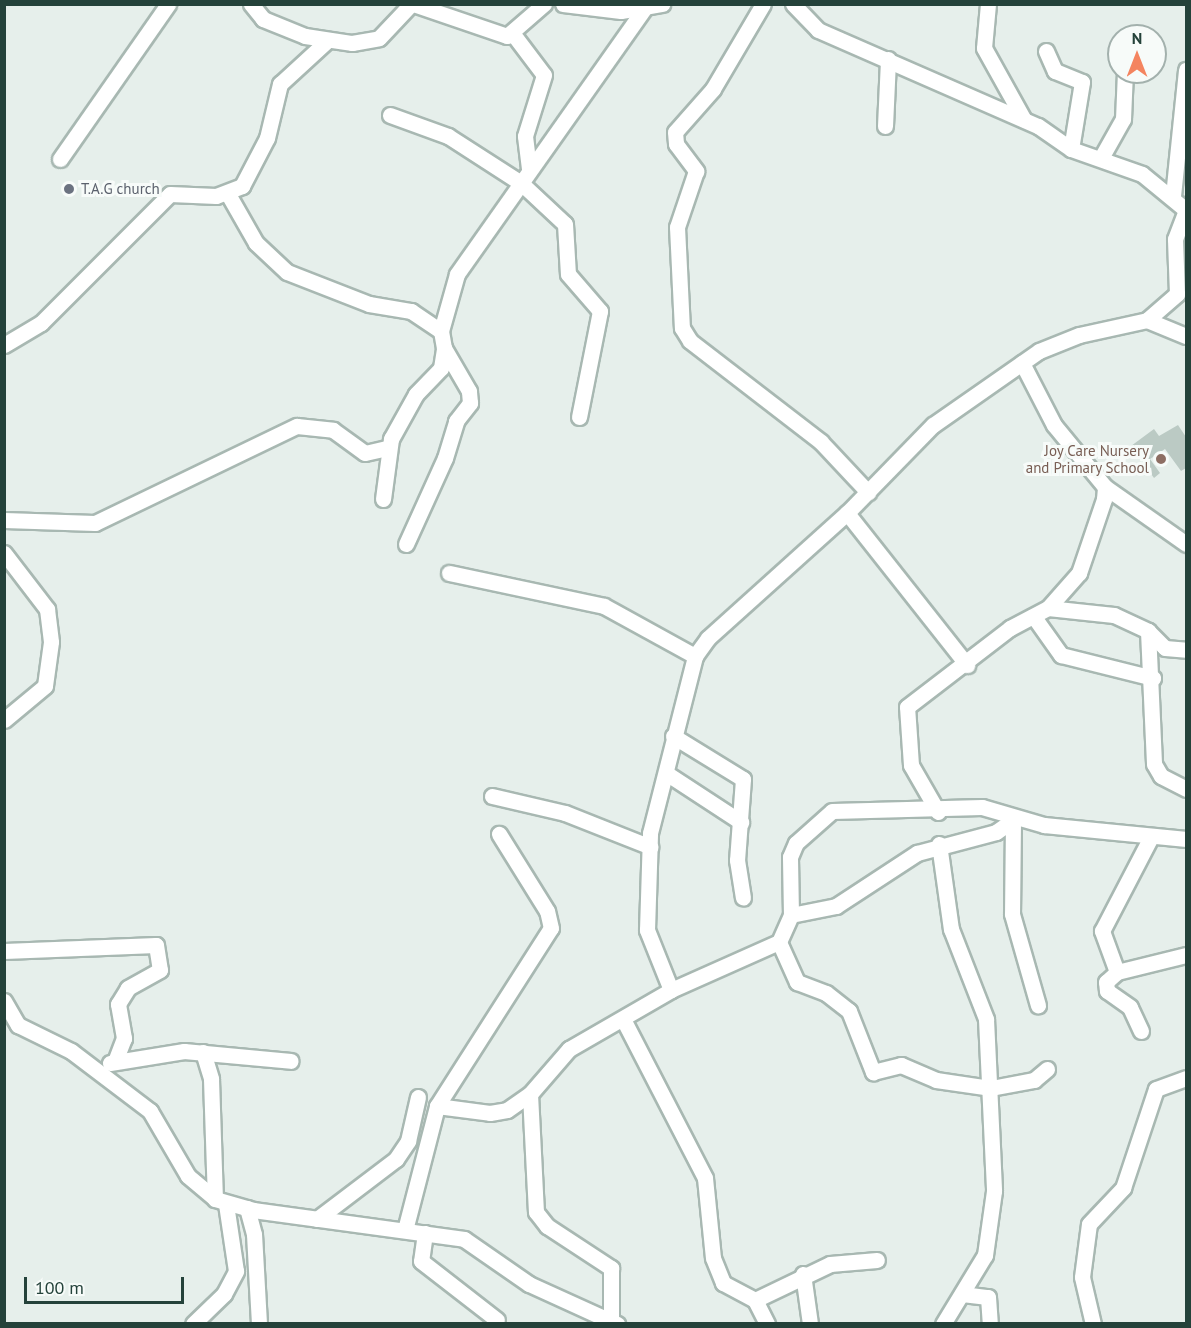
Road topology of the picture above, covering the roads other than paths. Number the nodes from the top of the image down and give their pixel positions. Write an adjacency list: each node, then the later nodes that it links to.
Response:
1 (168, 4): 22 (street)
2 (251, 4): 12 (street)
3 (412, 4): 11 (street); 12 (street)
4 (544, 4): 11 (street)
5 (563, 4): 10 (street)
6 (662, 4): 10 (street)
7 (764, 4): 36 (street)
8 (793, 4): 14 (street)
9 (988, 4): 18 (street)
10 (643, 10): 23 (street)
11 (513, 34): 23 (street)
12 (328, 40): 24 (street)
13 (1046, 51): 20 (street)
14 (888, 59): 18 (street); 19 (street)
15 (1186, 70): 25 (street)
16 (1124, 84): 21 (street)
17 (390, 115): 23 (street)
18 (1024, 120): 20 (street)
19 (885, 126)
20 (1071, 149): 21 (street)
21 (1101, 158): 25 (street)
22 (60, 159)
23 (525, 177): 28 (street); 33 (street)
24 (228, 194): 28 (street); 30 (street)
25 (1173, 196): 26 (street)
26 (1186, 210): 27 (street)
27 (1147, 320): 29 (street); 32 (street)
28 (441, 331): 31 (street)
29 (1186, 336)
30 (4, 345)
31 (444, 348): 34 (street); 40 (street)
32 (1022, 363): 35 (street); 36 (street)
33 (579, 417)
34 (387, 448): 37 (street); 39 (street)
35 (1105, 487): 41 (street); 44 (street)
36 (868, 492): 38 (street)
37 (383, 499)
38 (847, 513): 48 (street); 49 (street)
39 (4, 520)
40 (406, 544)
41 (1186, 544)
42 (4, 553): 51 (street)
43 (449, 573): 48 (street)
44 (1048, 608): 45 (street); 46 (street)
45 (1034, 617): 49 (street); 50 (street)
46 (1148, 631): 47 (street); 50 (street)
47 (1186, 650)
48 (695, 656): 52 (street)
49 (967, 665): 56 (street)
50 (1153, 678): 54 (street)
51 (4, 720)
52 (673, 736): 53 (street); 58 (street)
53 (666, 773): 58 (street); 63 (street)
54 (1186, 789)
55 (492, 796): 63 (street)
56 (938, 812): 57 (street); 65 (street)
57 (1014, 820): 60 (street); 62 (street); 72 (street)
58 (741, 822): 64 (street)
59 (500, 834): 84 (street)
60 (1151, 837): 61 (street); 69 (street)
61 (1186, 839)
62 (939, 844): 65 (street); 81 (street)
63 (651, 847): 70 (street)
64 (743, 898)
65 (792, 915): 66 (street)
66 (779, 942): 70 (street); 81 (street)
67 (4, 951): 76 (street)
68 (1186, 955): 69 (street)
69 (1117, 972): 74 (street)
70 (670, 990): 73 (street)
71 (4, 1000): 78 (street)
72 (1038, 1005)
73 (623, 1019): 82 (street); 93 (street)
74 (1141, 1031)
75 (203, 1052): 76 (street); 77 (street); 85 (street)
76 (115, 1061): 78 (street)
77 (291, 1061)
78 (96, 1069): 85 (street)
79 (1047, 1069): 81 (street)
80 (1186, 1078): 102 (street)
81 (992, 1088): 92 (street)
82 (530, 1094): 84 (street); 95 (street)
83 (418, 1097): 87 (street)
84 (437, 1106): 88 (street)
85 (221, 1202): 86 (street); 96 (street)
86 (248, 1208): 87 (street); 97 (street)
87 (317, 1219): 88 (street)
88 (405, 1230): 89 (street)
89 (425, 1233): 94 (street); 95 (street)
90 (877, 1260): 91 (street)
91 (803, 1274): 93 (street); 99 (street)
92 (962, 1294): 100 (street); 101 (street)
93 (755, 1300): 98 (street)
94 (498, 1320)
95 (614, 1321)
96 (193, 1323)
97 (259, 1323)
98 (768, 1323)
99 (810, 1323)
100 (943, 1323)
101 (990, 1323)
102 (1093, 1323)

